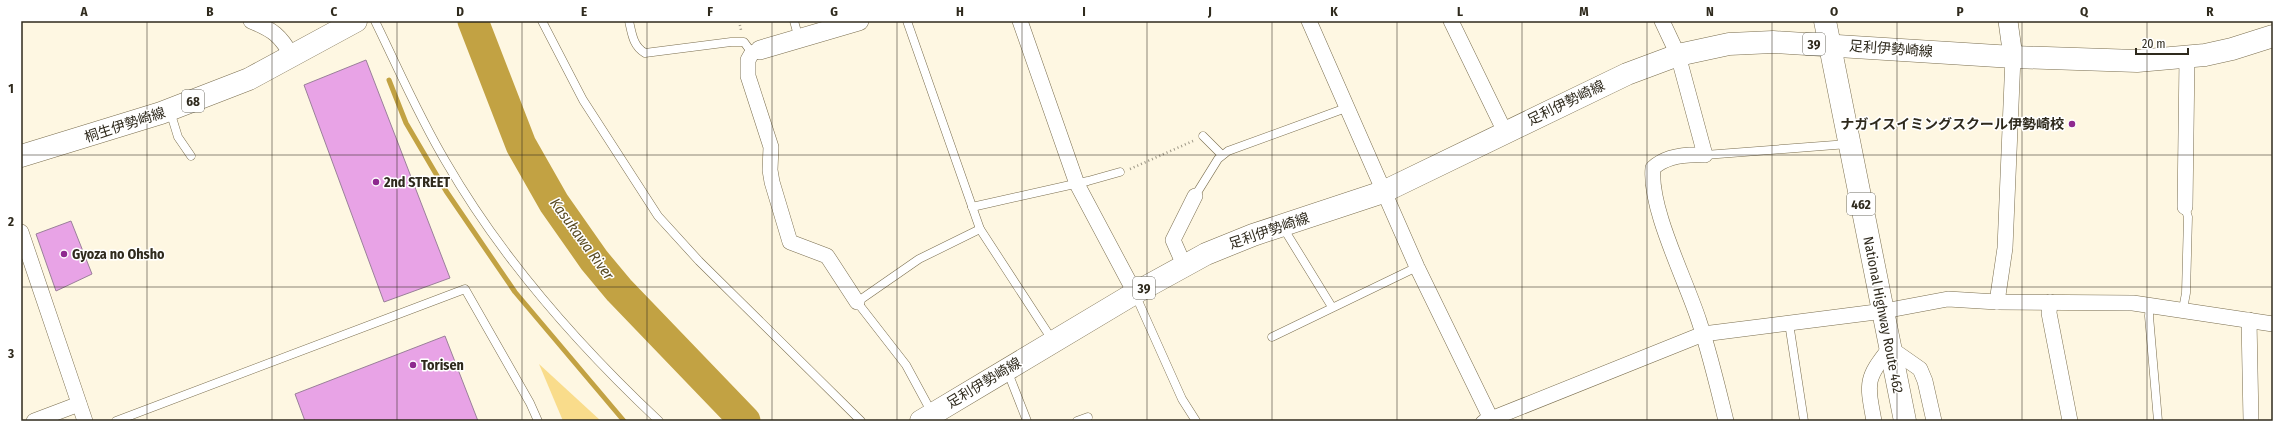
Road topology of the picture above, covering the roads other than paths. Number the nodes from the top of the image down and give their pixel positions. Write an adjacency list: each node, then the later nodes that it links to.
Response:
1 (251, 21): 19 (street)
2 (356, 21): 19 (main road, 桐生伊勢崎線 / 68)
3 (375, 21): 66 (lane)
4 (542, 21): 67 (lane)
5 (629, 21): 17 (lane)
6 (859, 21): 14 (street)
7 (907, 21): 35 (lane)
8 (1020, 21): 32 (street)
9 (1308, 21): 22 (street)
10 (1452, 21): 24 (street)
11 (1662, 21): 18 (street)
12 (1825, 21): 16 (main road, National Highway Route 462 / 462)
13 (2008, 21): 20 (street)
14 (797, 30): 17 (street)
15 (2273, 36): 21 (main road, 足利伊勢崎線 / 39)
16 (1829, 45): 18 (main road, 足利伊勢崎線 / 39); 20 (main road, 足利伊勢崎線 / 39); 26 (main road, National Highway Route 462 / 462)
17 (756, 52): 43 (street)
18 (1678, 55): 24 (main road, 足利伊勢崎線 / 39); 27 (street)
19 (292, 56): 23 (main road, 桐生伊勢崎線 / 68)
20 (2013, 57): 21 (main road, 足利伊勢崎線 / 39); 44 (street)
21 (2187, 58): 36 (street)
22 (1346, 108): 28 (lane); 33 (street)
23 (169, 110): 29 (main road, 桐生伊勢崎線 / 68); 30 (lane)
24 (1505, 132): 33 (main road, 足利伊勢崎線 / 39)
25 (1203, 136): 28 (lane)
26 (1848, 144): 27 (lane); 49 (main road, National Highway Route 462 / 462)
27 (1705, 154): 53 (street)
28 (1222, 155): 34 (lane)
29 (21, 156)
30 (191, 156)
31 (1120, 172): 32 (lane)
32 (1077, 184): 35 (lane); 42 (street)
33 (1383, 192): 37 (main road, 足利伊勢崎線 / 39); 41 (street)
34 (1195, 196): 40 (street)
35 (972, 207): 38 (lane)
36 (2186, 207): 48 (lane)
37 (1284, 225): 40 (main road, 足利伊勢崎線 / 39); 47 (lane)
38 (980, 229): 43 (lane); 55 (lane)
39 (21, 232): 58 (street)
40 (1184, 265): 42 (main road, 足利伊勢崎線 / 39)
41 (1417, 267): 47 (lane); 61 (street)
42 (1135, 293): 55 (main road, 足利伊勢崎線 / 39); 70 (lane)
43 (857, 302): 60 (lane)
44 (1997, 302): 45 (street); 49 (street)
45 (2050, 302): 46 (street); 76 (street)
46 (2150, 305): 48 (street); 77 (lane)
47 (1332, 307): 54 (lane)
48 (2183, 309): 50 (street)
49 (1884, 311): 51 (street); 56 (main road, National Highway Route 462 / 462)
50 (2249, 320): 52 (street); 78 (street)
51 (1789, 323): 53 (street); 72 (lane)
52 (2273, 324)
53 (1703, 334): 61 (street); 71 (street)
54 (1272, 337)
55 (1054, 341): 57 (main road, 足利伊勢崎線 / 39)
56 (1890, 348): 73 (street); 74 (main road, National Highway Route 462 / 462); 75 (street)
57 (1006, 369): 60 (main road, 足利伊勢崎線 / 39); 68 (lane)
58 (79, 404): 62 (street); 63 (street)
59 (1088, 417): 69 (lane)
60 (927, 418)
61 (1488, 419)
62 (34, 421)
63 (85, 421)
64 (116, 421): 65 (lane)
65 (538, 421)
66 (659, 421)
67 (861, 421)
68 (1027, 421)
69 (1077, 421)
70 (1196, 421)
71 (1726, 421)
72 (1804, 421)
73 (1874, 421)
74 (1904, 421)
75 (1934, 421)
76 (2070, 421)
77 (2158, 421)
78 (2251, 421)

